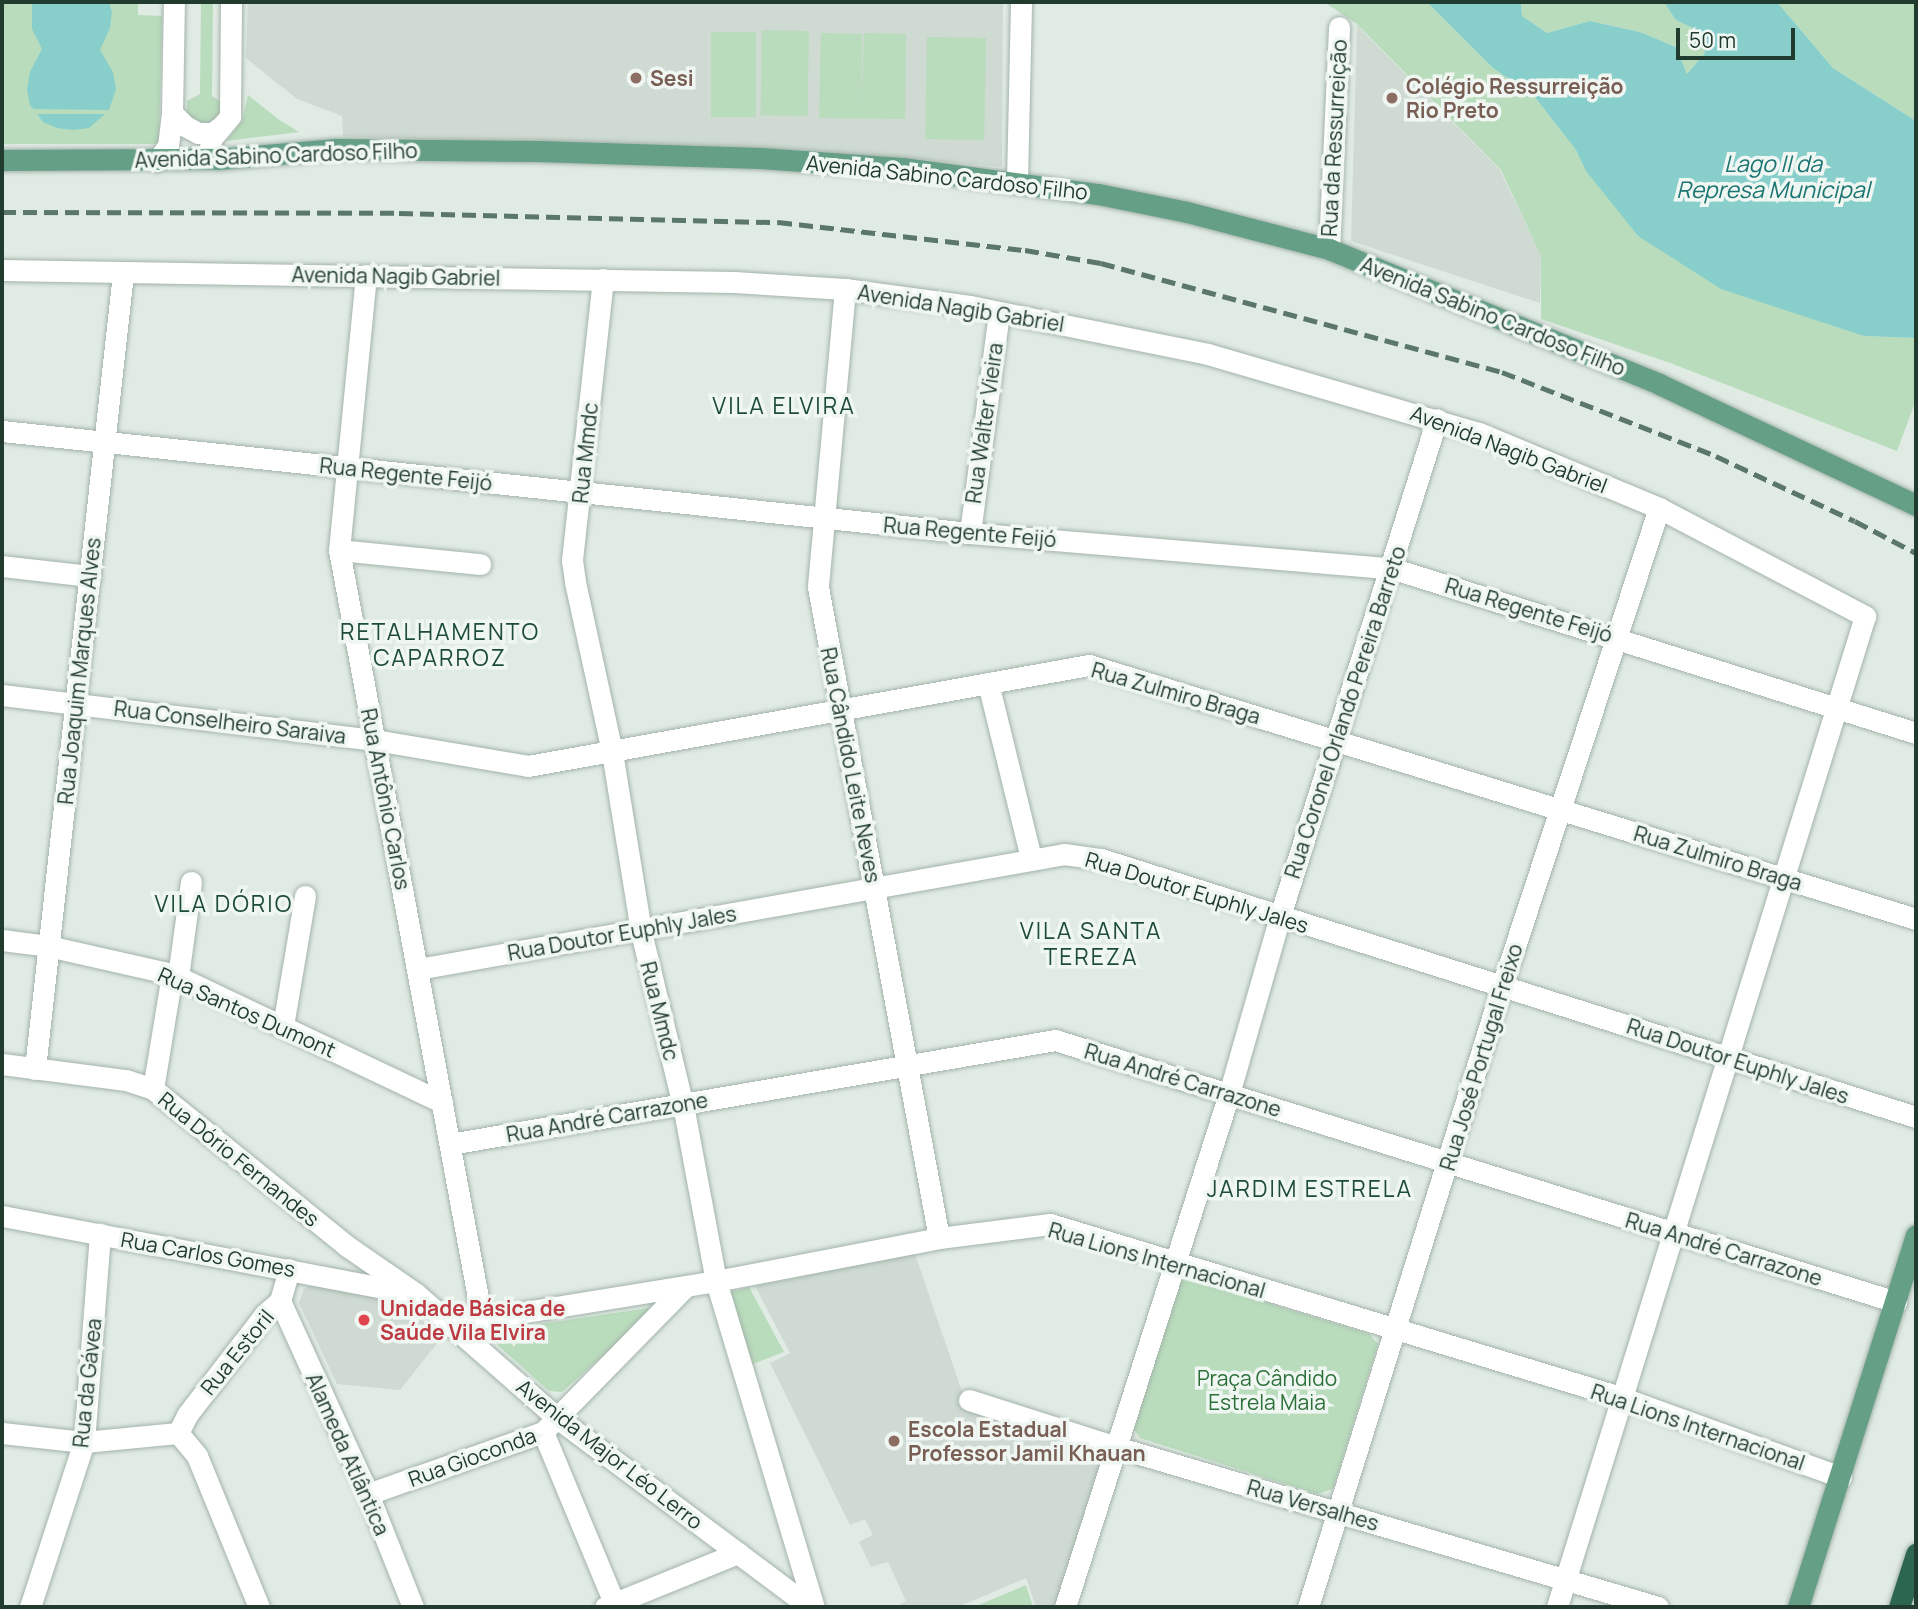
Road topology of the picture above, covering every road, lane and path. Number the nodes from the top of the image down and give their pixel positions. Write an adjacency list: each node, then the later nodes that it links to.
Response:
1 (174, 2): 5 (street)
2 (231, 2): 6 (street)
3 (1021, 2): 10 (street)
4 (1339, 27): 11 (street, Rua da Ressurreição)
5 (172, 113): 6 (street); 7 (street); 9 (street)
6 (222, 126): 7 (street)
7 (209, 159): 9 (main road, Avenida Sabino Cardoso Filho); 10 (main road, Avenida Sabino Cardoso Filho)
8 (2, 160): 9 (main road, Avenida Sabino Cardoso Filho)
9 (157, 160)
10 (1017, 181): 11 (main road, Avenida Sabino Cardoso Filho)
11 (1329, 249): 23 (main road, Avenida Sabino Cardoso Filho)
12 (2, 270): 13 (street, Avenida Nagib Gabriel)
13 (123, 273): 14 (street, Avenida Nagib Gabriel); 20 (street, Rua Joaquim Marques Alves)
14 (366, 275): 15 (street, Avenida Nagib Gabriel); 21 (street, Rua Antônio Carlos)
15 (603, 279): 16 (street, Avenida Nagib Gabriel); 22 (street, Rua Mmdc)
16 (845, 289): 17 (street, Avenida Nagib Gabriel); 25 (street, Rua Cândido Leite Neves)
17 (999, 313): 18 (street, Avenida Nagib Gabriel); 26 (street, Rua Walter Vieira)
18 (1437, 419): 24 (street, Avenida Nagib Gabriel); 30 (street, Rua Coronel Orlando Pereira Barreto)
19 (2, 431): 20 (street, Rua Regente Feijó)
20 (104, 444): 21 (street, Rua Regente Feijó); 31 (street, Rua Joaquim Marques Alves)
21 (346, 468): 22 (street, Rua Regente Feijó); 27 (street, Rua Antônio Carlos)
22 (581, 493): 25 (street, Rua Regente Feijó); 41 (street, Rua Mmdc)
23 (1916, 505)
24 (1659, 508): 32 (street, Rua José Portugal Freixo); 36 (street, Avenida Nagib Gabriel)
25 (824, 518): 26 (street, Rua Regente Feijó); 37 (street, Rua Cândido Leite Neves)
26 (970, 533): 30 (street, Rua Regente Feijó)
27 (339, 550): 28 (street); 39 (street, Rua Antônio Carlos)
28 (480, 564)
29 (2, 566): 31 (street)
30 (1391, 568): 32 (street, Rua Regente Feijó); 40 (street, Rua Coronel Orlando Pereira Barreto)
31 (90, 576): 35 (street, Rua Joaquim Marques Alves)
32 (1615, 636): 36 (street, Rua Regente Feijó); 42 (street, Rua José Portugal Freixo)
33 (988, 683): 37 (street, Rua Zulmiro Braga); 40 (street, Rua Zulmiro Braga); 43 (street)
34 (2, 695): 35 (street, Rua Conselheiro Saraiva)
35 (75, 704): 39 (street, Rua Conselheiro Saraiva); 52 (street, Rua Joaquim Marques Alves)
36 (1836, 707): 38 (street, Rua Regente Feijó); 44 (street)
37 (841, 709): 41 (street, Rua Zulmiro Braga); 46 (street, Rua Cândido Leite Neves)
38 (1916, 733)
39 (375, 740): 41 (street, Rua Zulmiro Braga); 53 (street, Rua Antônio Carlos)
40 (1335, 740): 42 (street, Rua Zulmiro Braga); 48 (street, Rua Coronel Orlando Pereira Barreto)
41 (612, 752): 50 (street, Rua Mmdc)
42 (1560, 810): 44 (street, Rua Zulmiro Braga); 55 (street, Rua José Portugal Freixo)
43 (1031, 858): 46 (street, Rua Doutor Euphly Jales); 48 (street, Rua Doutor Euphly Jales)
44 (1784, 879): 49 (street, Rua Zulmiro Braga); 57 (street)
45 (191, 882): 54 (street)
46 (873, 886): 50 (street, Rua Doutor Euphly Jales); 59 (street, Rua Cândido Leite Neves)
47 (305, 896): 56 (street)
48 (1280, 916): 55 (street, Rua Doutor Euphly Jales); 62 (street, Rua Coronel Orlando Pereira Barreto)
49 (1916, 919)
50 (641, 932): 53 (street, Rua Doutor Euphly Jales); 64 (street, Rua Mmdc)
51 (2, 940): 52 (street, Rua Santos Dumont)
52 (48, 946): 54 (street, Rua Santos Dumont); 60 (street, Rua Joaquim Marques Alves)
53 (418, 969): 63 (street, Rua Antônio Carlos)
54 (175, 976): 56 (street, Rua Santos Dumont); 61 (street)
55 (1502, 986): 57 (street, Rua Doutor Euphly Jales); 67 (street, Rua José Portugal Freixo)
56 (283, 1026): 63 (street, Rua Santos Dumont)
57 (1728, 1058): 65 (street, Rua Doutor Euphly Jales); 69 (street)
58 (2, 1064): 60 (street, Rua Dório Fernandes)
59 (907, 1066): 62 (street, Rua André Carrazone); 64 (street, Rua André Carrazone); 72 (street, Rua Cândido Leite Neves)
60 (35, 1069): 61 (street, Rua Dório Fernandes)
61 (153, 1089): 73 (street, Rua Dório Fernandes)
62 (1228, 1094): 67 (street, Rua André Carrazone); 74 (street, Rua Coronel Orlando Pereira Barreto)
63 (442, 1102): 66 (street, Rua Antônio Carlos)
64 (682, 1105): 66 (street, Rua André Carrazone); 77 (street, Rua Mmdc)
65 (1916, 1117)
66 (450, 1144): 82 (street, Rua Antônio Carlos)
67 (1448, 1163): 69 (street, Rua André Carrazone); 84 (street, Rua José Portugal Freixo)
68 (2, 1216): 70 (street, Rua Carlos Gomes)
69 (1675, 1233): 81 (street, Rua André Carrazone); 85 (street)
70 (100, 1234): 75 (street, Rua Carlos Gomes); 90 (street, Rua da Gávea)
71 (1916, 1236): 81 (main road)
72 (939, 1238): 74 (street, Rua Lions Internacional); 77 (street, Rua Lions Internacional)
73 (347, 1246): 76 (street); 79 (street, Rua Dório Fernandes)
74 (1174, 1264): 84 (street, Rua Lions Internacional); 91 (street, Rua Coronel Orlando Pereira Barreto)
75 (289, 1269): 76 (street, Rua Carlos Gomes); 80 (street, Rua Estoril)
76 (343, 1279): 79 (street, Rua Carlos Gomes)
77 (716, 1282): 78 (street, Rua Lions Internacional); 102 (street, Rua Mmdc)
78 (685, 1287): 82 (street, Rua Lions Internacional); 87 (street, Rua Gioconda)
79 (415, 1293): 83 (street, Avenida Major Léo Lerro)
80 (279, 1301): 89 (street, Rua Estoril); 93 (street, Alameda Atlântica)
81 (1896, 1302): 92 (main road)
82 (482, 1319): 83 (street, Rua Lions Internacional)
83 (453, 1326): 87 (street, Avenida Major Léo Lerro)
84 (1395, 1330): 85 (street, Rua Lions Internacional); 94 (street, Rua José Portugal Freixo)
85 (1620, 1398): 92 (street, Rua Lions Internacional); 97 (street)
86 (969, 1400): 91 (street, Rua Versalhes)
87 (550, 1424): 93 (street, Rua Gioconda); 95 (street, Avenida Major Léo Lerro); 98 (street)
88 (2, 1433): 90 (street)
89 (178, 1433): 90 (street); 100 (street)
90 (85, 1442): 99 (street, Rua da Gávea)
91 (1116, 1447): 94 (street, Rua Versalhes); 103 (street, Rua Coronel Orlando Pereira Barreto)
92 (1841, 1477): 107 (main road)
93 (368, 1494): 101 (street, Alameda Atlântica)
94 (1338, 1512): 97 (street, Rua Versalhes); 104 (street, Rua José Portugal Freixo)
95 (738, 1553): 98 (street); 102 (street, Avenida Major Léo Lerro)
96 (1916, 1554): 108 (highway)
97 (1566, 1580): 105 (street); 106 (street, Rua Versalhes)
98 (612, 1606)
99 (30, 1607)
100 (259, 1607)
101 (413, 1607)
102 (812, 1607)
103 (1065, 1607)
104 (1308, 1607)
105 (1557, 1607)
106 (1658, 1607)
107 (1798, 1607)
108 (1899, 1607)

